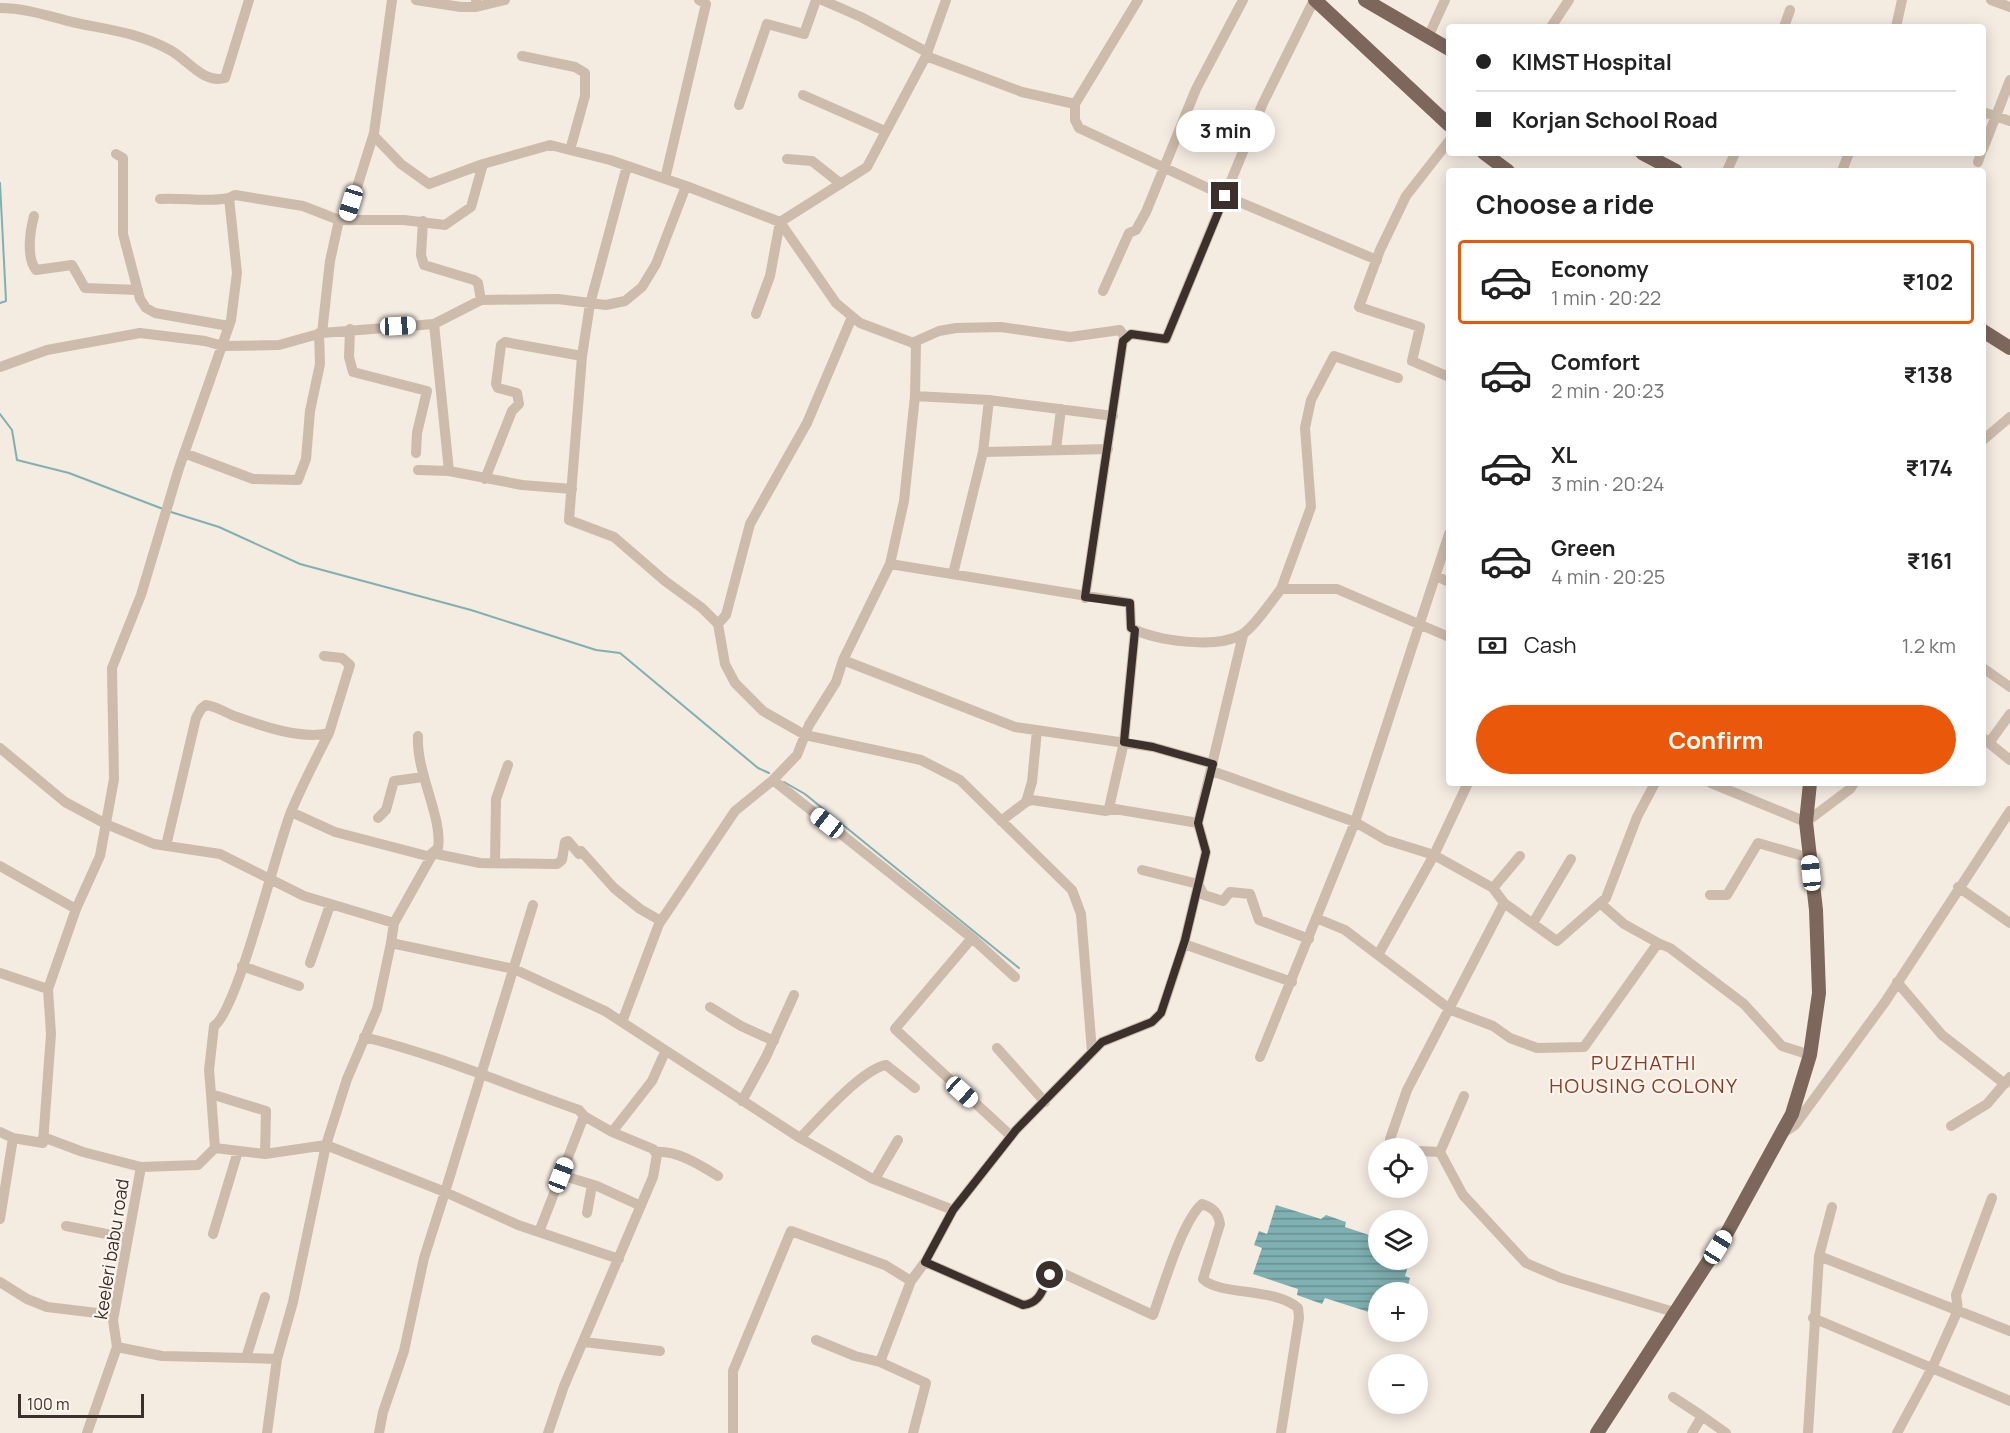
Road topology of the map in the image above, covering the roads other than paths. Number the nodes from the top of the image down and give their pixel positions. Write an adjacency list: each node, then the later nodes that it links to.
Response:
1 (249, 0): 18 (street)
2 (392, 0): 38 (street)
3 (416, 0): 17 (street)
4 (505, 0): 17 (street)
5 (699, 0): 51 (street)
6 (816, 0): 32 (street)
7 (822, 0): 27 (street)
8 (946, 0): 27 (street)
9 (1138, 0): 31 (street)
10 (1243, 0): 50 (street)
11 (1314, 0): 36 (main road); 54 (street)
12 (1365, 0): 25 (main road)
13 (1445, 0): 25 (street)
14 (1569, 0): 22 (street)
15 (1902, 0): 24 (street)
16 (1991, 0): 20 (street)
17 (476, 3)
18 (22, 4): 19 (street)
19 (0, 8)
20 (2010, 8)
21 (1790, 10): 23 (street)
22 (1553, 24)
23 (1785, 24)
24 (1897, 24)
25 (1428, 37): 26 (main road)
26 (1446, 47)
27 (927, 54): 31 (street); 37 (street)
28 (522, 56): 41 (street)
29 (2010, 80): 34 (street)
30 (803, 95): 37 (street)
31 (1075, 104): 50 (street)
32 (739, 105)
33 (1986, 113): 34 (street)
34 (1995, 116): 35 (street); 39 (street)
35 (2010, 121)
36 (1446, 122)
37 (885, 131): 52 (street)
38 (374, 136): 46 (street); 58 (street)
39 (1986, 140)
40 (1446, 145): 61 (street)
41 (570, 150): 46 (street); 47 (street)
42 (116, 154): 62 (street)
43 (1488, 156): 48 (main road)
44 (1659, 157): 49 (main road)
45 (787, 159): 52 (street)
46 (483, 164): 59 (street)
47 (627, 166): 51 (street); 65 (street)
48 (1504, 168)
49 (1672, 168)
50 (1165, 169): 54 (street); 63 (street)
51 (665, 179): 53 (street)
52 (841, 184): 60 (street)
53 (686, 186): 60 (street); 65 (street)
54 (1225, 196): 61 (street); 84 (street)
55 (229, 198): 56 (street); 58 (street); 69 (street)
56 (160, 199)
57 (34, 216): 62 (street)
58 (343, 219): 59 (street); 71 (street)
59 (423, 221): 64 (street)
60 (780, 222): 66 (street); 67 (street)
61 (1377, 260): 79 (street)
62 (138, 290): 69 (street)
63 (1103, 291)
64 (481, 300): 65 (street); 68 (street)
65 (590, 304): 77 (street)
66 (756, 314)
67 (852, 317): 74 (street); 103 (street)
68 (434, 324): 70 (street); 93 (street)
69 (229, 326): 75 (street)
70 (350, 329): 71 (street); 91 (street)
71 (320, 333): 75 (street); 90 (street)
72 (1986, 333): 76 (main road)
73 (1124, 336): 74 (street)
74 (912, 343): 81 (street)
75 (224, 346): 78 (street); 90 (street)
76 (2010, 348)
77 (582, 356): 94 (street); 95 (street)
78 (0, 367)
79 (1446, 375)
80 (1398, 378): 101 (street)
81 (915, 396): 82 (street); 97 (street)
82 (989, 400): 83 (street); 89 (street)
83 (1060, 409): 84 (street); 87 (street)
84 (1113, 416): 88 (street)
85 (2010, 417): 86 (street)
86 (1986, 437)
87 (1056, 449): 88 (street); 89 (street)
88 (1108, 449): 102 (street)
89 (983, 452): 98 (street)
90 (184, 453): 139 (street)
91 (416, 453)
92 (418, 470): 93 (street)
93 (449, 471): 94 (street)
94 (485, 478): 95 (street)
95 (572, 489): 103 (street)
96 (1446, 544): 99 (street)
97 (890, 564): 98 (street); 109 (street)
98 (953, 574): 102 (street)
99 (1436, 576): 100 (street); 104 (street)
100 (1446, 581)
101 (1281, 589): 104 (street); 106 (street)
102 (1085, 597): 105 (street)
103 (718, 624): 115 (street)
104 (1421, 625): 107 (street); 136 (street)
105 (1135, 630): 106 (street); 118 (street)
106 (1242, 635): 122 (street)
107 (1446, 636)
108 (324, 656): 114 (street)
109 (843, 660): 113 (street); 115 (street)
110 (1986, 670): 111 (street)
111 (2010, 687)
112 (2010, 714): 117 (street)
113 (1037, 730): 118 (street); 130 (street)
114 (329, 733): 133 (street); 140 (street)
115 (805, 735): 124 (street); 135 (street)
116 (418, 736): 123 (street)
117 (1986, 741): 120 (street)
118 (1124, 742): 122 (street); 131 (street)
119 (0, 749): 139 (street)
120 (2010, 760)
121 (508, 765): 146 (street)
122 (1212, 768): 136 (street); 138 (street)
123 (423, 777): 134 (street); 141 (street)
124 (773, 780): 160 (street); 164 (street)
125 (1467, 786): 142 (street)
126 (1653, 786): 155 (street)
127 (1718, 786): 137 (street)
128 (1810, 786): 137 (main road)
129 (1852, 786): 137 (street)
130 (1026, 802): 131 (street); 135 (street)
131 (1114, 809): 138 (street)
132 (2010, 811): 152 (street)
133 (291, 812): 141 (street); 149 (street)
134 (378, 818)
135 (1001, 821): 187 (street)
136 (1355, 822): 142 (street); 159 (street)
137 (1806, 822): 144 (main road)
138 (1198, 823): 150 (street)
139 (105, 824): 140 (street); 158 (street)
140 (166, 846): 149 (street)
141 (432, 855): 146 (street); 161 (street)
142 (1434, 855): 151 (street); 169 (street)
143 (1520, 856): 151 (street)
144 (1810, 858): 153 (street); 188 (main road)
145 (1571, 859): 162 (street)
146 (495, 863): 160 (street)
147 (0, 866): 158 (street)
148 (1142, 870): 150 (street)
149 (269, 881): 156 (street); 171 (street)
150 (1198, 884): 165 (street); 167 (street)
151 (1493, 888): 154 (street)
152 (1958, 888): 163 (street); 176 (street)
153 (1710, 895)
154 (1504, 903): 162 (street); 181 (street)
155 (1600, 903): 162 (street); 168 (street)
156 (330, 905): 161 (street); 170 (street)
157 (533, 905): 172 (street)
158 (76, 909): 178 (street)
159 (1316, 918): 165 (street); 169 (street)
160 (661, 921): 182 (street)
161 (394, 923): 166 (street)
162 (1533, 923)
163 (2010, 923)
164 (972, 938): 174 (street); 202 (street)
165 (1309, 939): 175 (street)
166 (391, 943): 172 (street); 183 (street)
167 (1184, 944): 175 (street); 187 (street)
168 (1660, 944): 181 (street); 188 (street)
169 (1378, 955): 181 (street)
170 (310, 963)
171 (242, 966): 177 (street); 193 (street)
172 (514, 969): 182 (street); 190 (street)
173 (0, 973): 178 (street)
174 (1015, 976)
175 (1292, 982): 189 (street)
176 (1897, 982): 191 (street); 201 (street)
177 (299, 986)
178 (48, 989): 203 (street)
179 (794, 995): 184 (street)
180 (710, 1007): 184 (street)
181 (1450, 1010): 206 (street)
182 (622, 1022): 186 (street)
183 (364, 1037): 190 (street); 208 (street)
184 (774, 1041): 195 (street)
185 (997, 1048): 196 (street)
186 (665, 1052): 195 (street); 200 (street)
187 (1092, 1052): 196 (street)
188 (1810, 1055): 201 (main road)
189 (1260, 1058)
190 (482, 1074): 197 (street); 220 (street)
191 (2007, 1081): 198 (street)
192 (915, 1088): 205 (street)
193 (211, 1094): 209 (street); 214 (street)
194 (1464, 1096): 213 (street)
195 (742, 1101): 205 (street)
196 (1045, 1102): 202 (street)
197 (584, 1116): 200 (street); 216 (street)
198 (1951, 1126)
199 (0, 1131): 204 (street)
200 (612, 1132): 212 (street)
201 (1783, 1134): 238 (main road)
202 (1011, 1136): 224 (street)
203 (43, 1137): 204 (street); 215 (street, keeleri babu road)
204 (13, 1138): 226 (street)
205 (800, 1138): 218 (street)
206 (1390, 1138)
207 (898, 1140): 218 (street)
208 (326, 1146): 214 (street); 220 (street); 247 (street)
209 (214, 1148): 210 (street); 215 (street)
210 (238, 1151): 214 (street); 229 (street)
211 (1428, 1151): 213 (street)
212 (655, 1152): 217 (street); 222 (street)
213 (1440, 1152): 238 (street)
214 (265, 1154)
215 (141, 1167): 230 (street, keeleri babu road)
216 (561, 1175): 219 (street); 228 (street)
217 (718, 1176)
218 (875, 1179): 224 (street)
219 (592, 1185): 222 (street); 225 (street)
220 (445, 1192): 228 (street); 255 (street)
221 (1992, 1198): 237 (street)
222 (641, 1206): 232 (street)
223 (1832, 1207): 231 (street)
224 (953, 1210): 233 (street)
225 (587, 1213)
226 (0, 1219)
227 (66, 1226): 230 (street)
228 (539, 1232): 232 (street)
229 (213, 1234)
230 (127, 1238): 239 (street, keeleri babu road)
231 (1819, 1256): 237 (street); 240 (street)
232 (619, 1259): 243 (street)
233 (925, 1262): 234 (street); 259 (street)
234 (911, 1281): 248 (street); 257 (street)
235 (0, 1282): 239 (street)
236 (265, 1297): 246 (street)
237 (1958, 1310): 241 (street); 249 (street)
238 (1677, 1313): 260 (main road)
239 (114, 1315): 244 (street, keeleri babu road)
240 (1813, 1318): 249 (street); 263 (street)
241 (2010, 1331)
242 (816, 1340): 248 (street)
243 (584, 1342): 245 (street); 256 (street)
244 (117, 1347): 246 (street); 253 (street, keeleri babu road)
245 (660, 1351)
246 (246, 1358): 247 (street)
247 (277, 1359): 254 (street)
248 (880, 1362): 258 (street)
249 (1932, 1368): 251 (street); 264 (street)
250 (1673, 1397): 252 (street)
251 (2010, 1401)
252 (1702, 1416): 261 (street); 262 (street)
253 (87, 1433)
254 (267, 1433)
255 (379, 1433)
256 (548, 1433)
257 (733, 1433)
258 (913, 1433)
259 (1281, 1433)
260 (1597, 1433)
261 (1692, 1433)
262 (1726, 1433)
263 (1808, 1433)
264 (1897, 1433)

